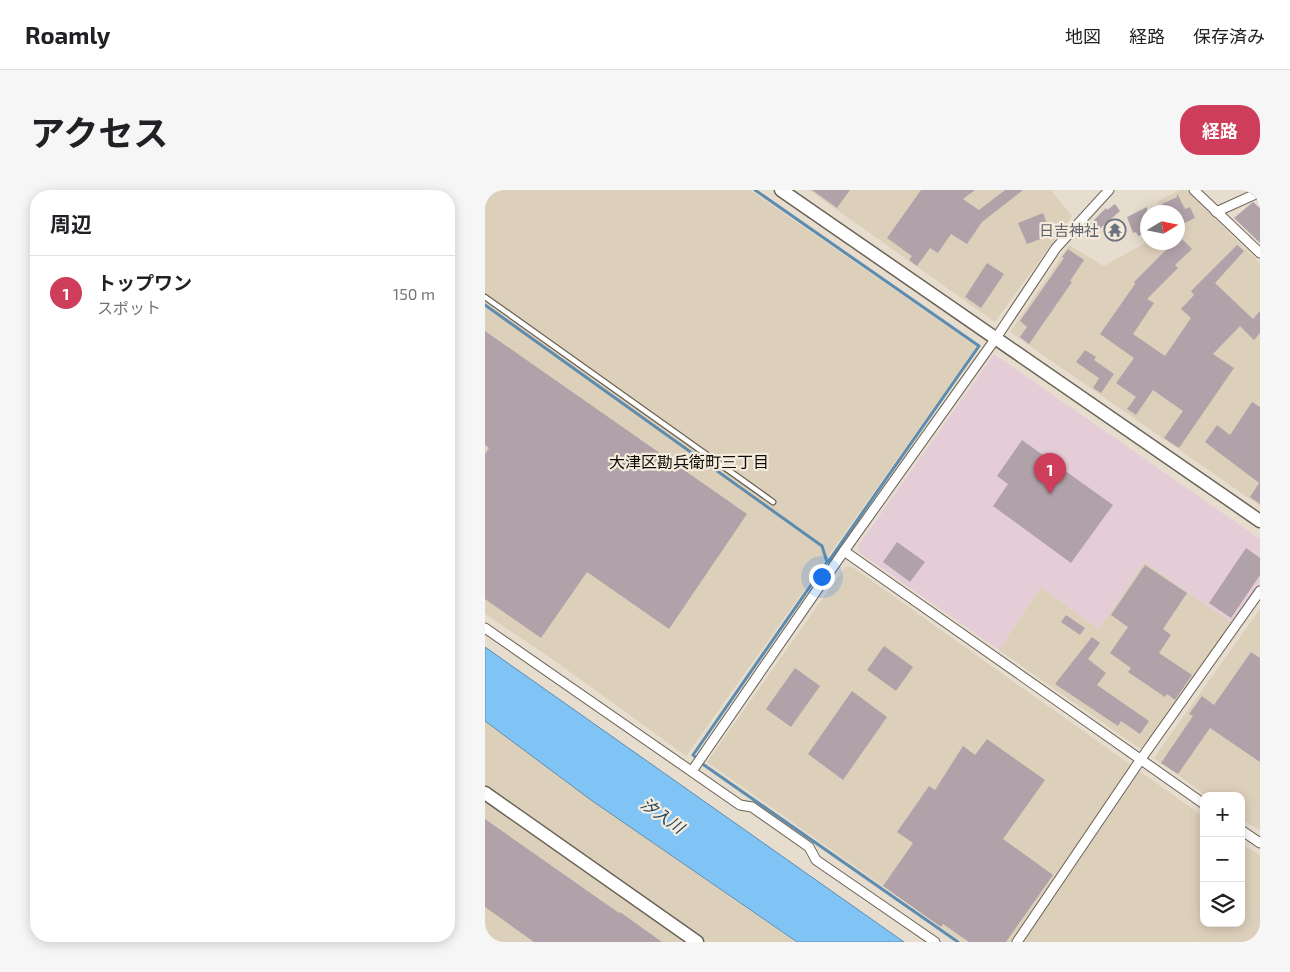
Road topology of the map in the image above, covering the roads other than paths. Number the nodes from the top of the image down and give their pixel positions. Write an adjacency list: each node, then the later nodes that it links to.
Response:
1 (781, 190): 9 (street)
2 (1109, 190): 9 (street)
3 (1194, 190): 6 (street)
4 (1260, 192): 5 (street)
5 (1248, 193): 6 (street)
6 (1216, 212): 7 (street)
7 (1260, 254)
8 (485, 297): 10 (lane)
9 (996, 338): 11 (street); 12 (street)
10 (773, 502)
11 (1260, 521)
12 (844, 551): 15 (street); 16 (street)
13 (1260, 591): 15 (street)
14 (485, 628): 16 (street)
15 (1141, 759): 18 (street); 23 (street)
16 (692, 771): 22 (street)
17 (485, 793): 21 (street)
18 (1200, 801)
19 (1245, 833): 20 (street)
20 (1260, 843)
21 (697, 942)
22 (935, 942)
23 (1017, 942)

